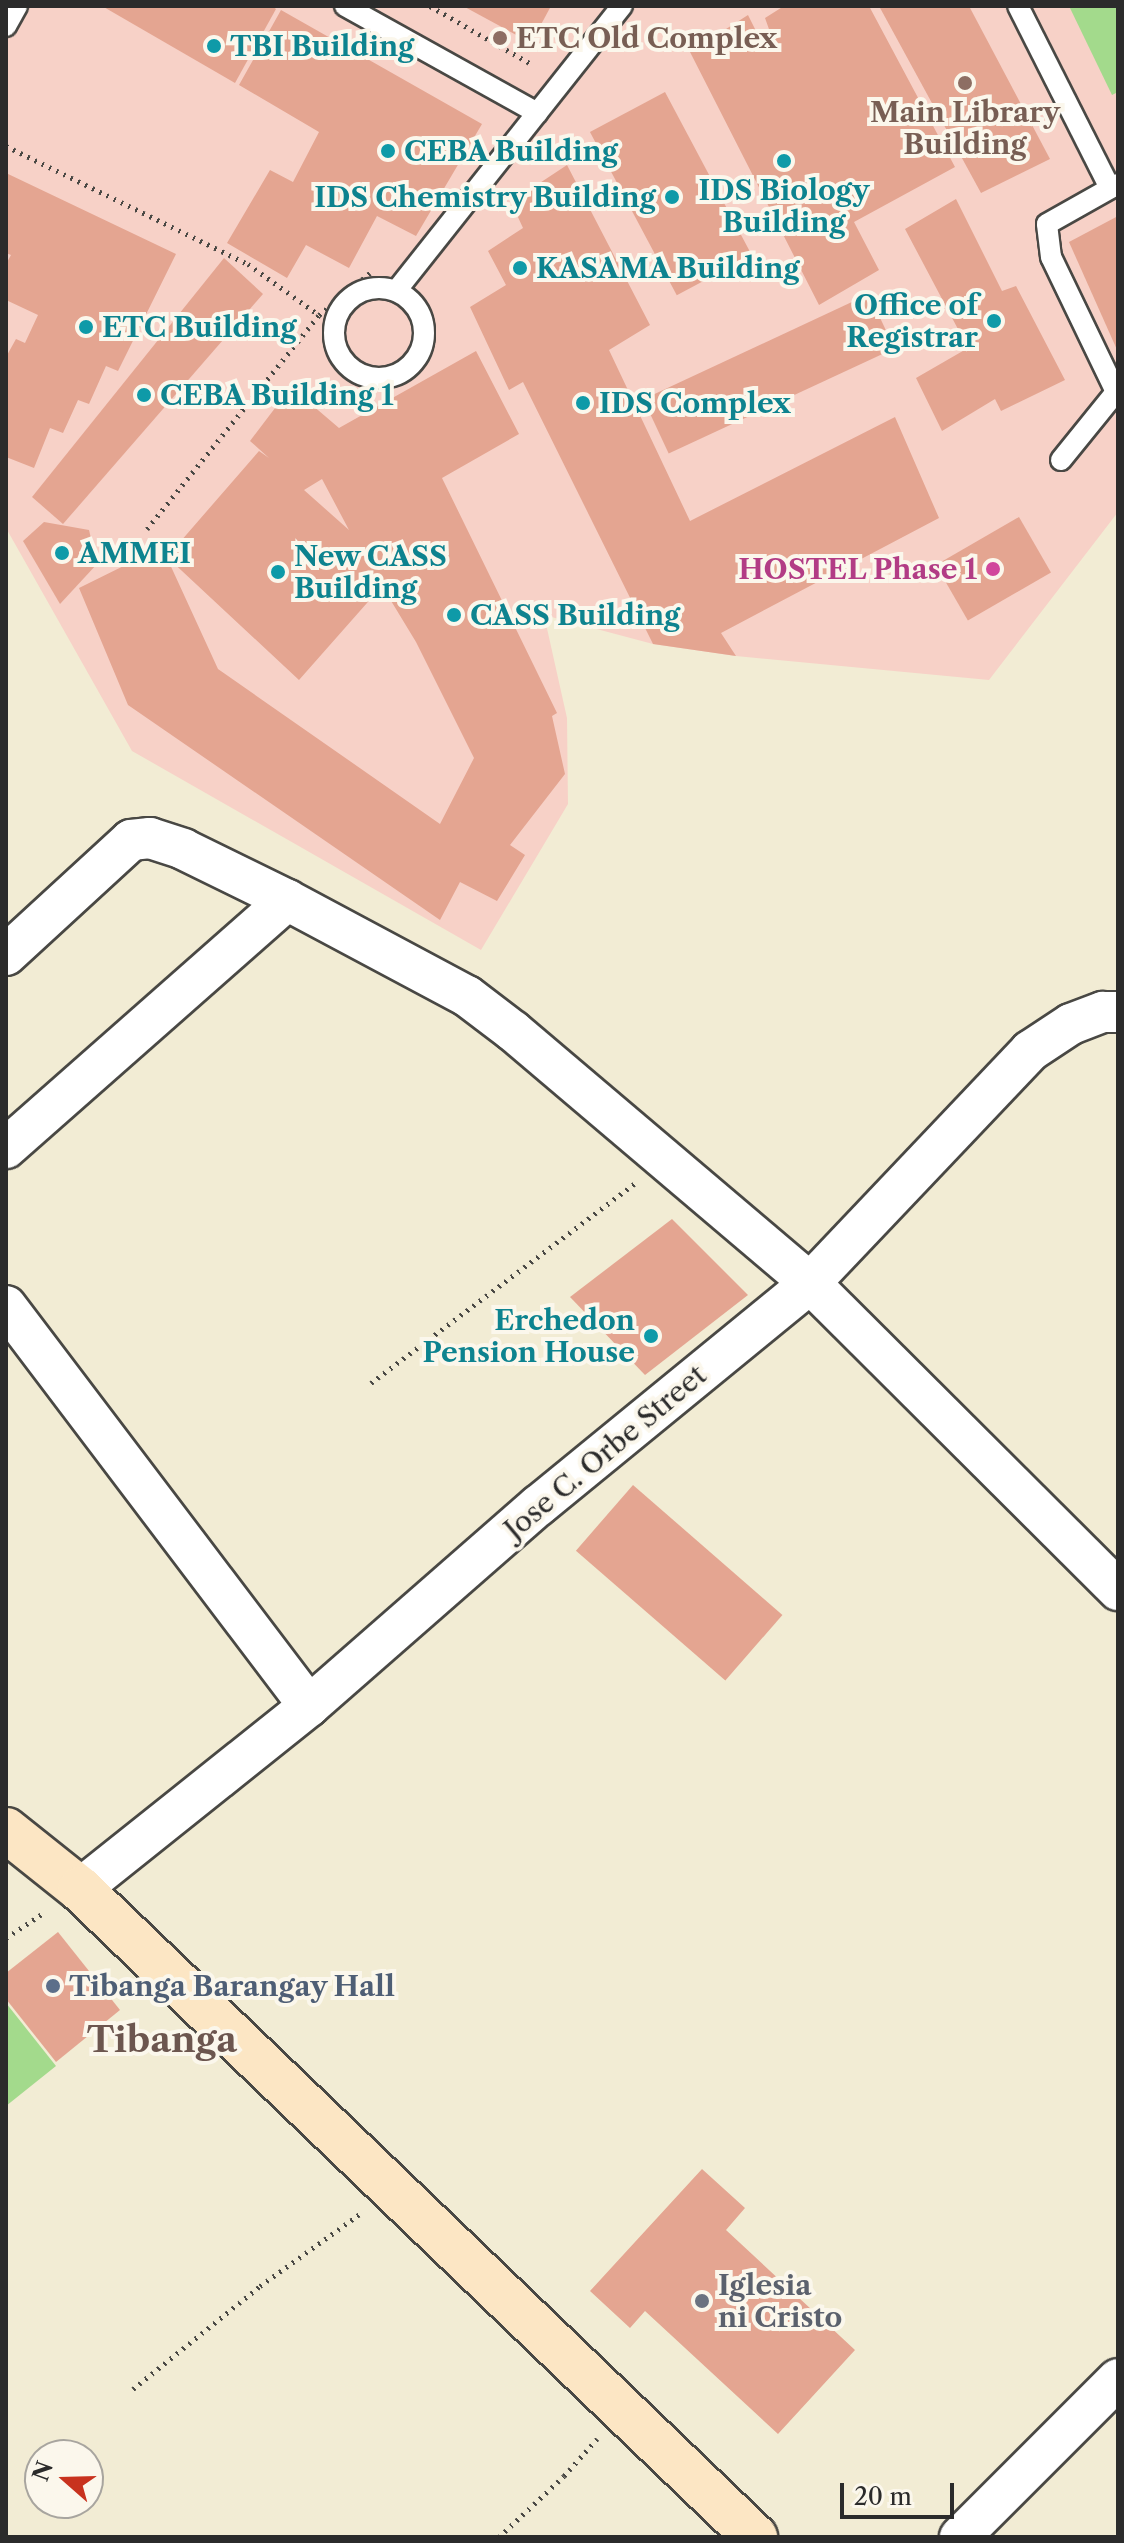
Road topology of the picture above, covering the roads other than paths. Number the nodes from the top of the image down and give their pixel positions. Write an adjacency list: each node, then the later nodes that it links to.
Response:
1 (17, 6): 5 (lane)
2 (345, 6): 6 (lane)
3 (622, 6): 6 (lane)
4 (1018, 6): 7 (lane)
5 (6, 26)
6 (537, 113): 8 (lane)
7 (1114, 186): 9 (lane)
8 (396, 291): 8 (lane)
9 (1061, 460)
10 (287, 900): 11 (street); 13 (street); 14 (street)
11 (6, 955)
12 (1118, 1012): 14 (street, Jose C. Orbe Street)
13 (6, 1148)
14 (810, 1283): 16 (street); 17 (street, Jose C. Orbe Street)
15 (6, 1306): 17 (street)
16 (1118, 1590)
17 (309, 1706): 19 (street, Jose C. Orbe Street)
18 (6, 1830): 19 (street)
19 (80, 1889): 21 (street)
20 (1118, 2379): 22 (street)
21 (755, 2537)
22 (960, 2537)

